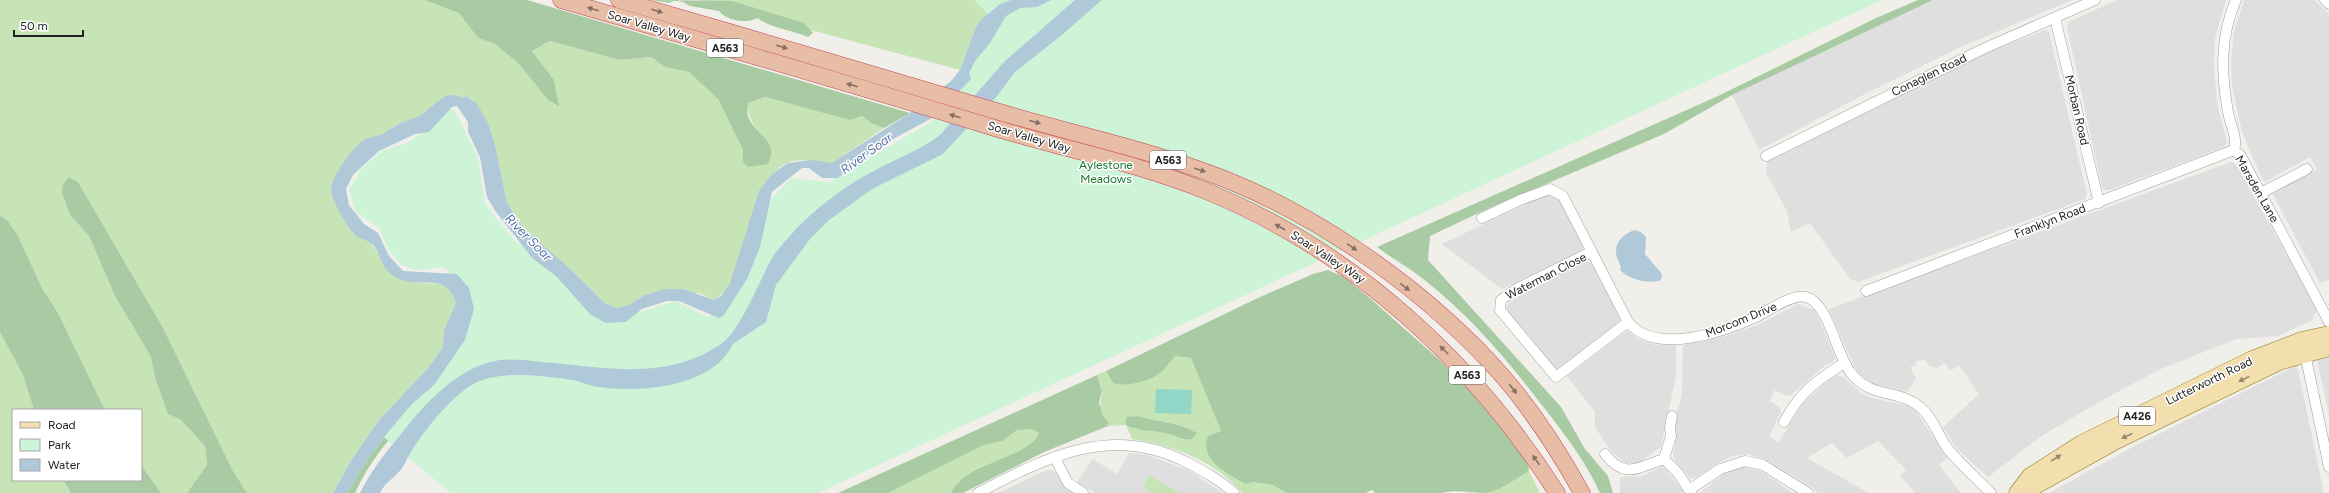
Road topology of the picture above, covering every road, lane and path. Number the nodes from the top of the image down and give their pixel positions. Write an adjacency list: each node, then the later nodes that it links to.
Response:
1 (561, 0): 34 (highway, Soar Valley Way / A563, one-way to 1)
2 (619, 0): 35 (highway, Soar Valley Way / A563, one-way to 35)
3 (2096, 0): 7 (street, Conaglen Road)
4 (2236, 0): 8 (street, Marsden Lane)
5 (2325, 0): 6 (street)
6 (2329, 4)
7 (2055, 18): 9 (street, Conaglen Road); 12 (street, Morban Road)
8 (2234, 150): 11 (street, Marsden Lane); 12 (street, Franklyn Road)
9 (1766, 156)
10 (2307, 169): 11 (street)
11 (2261, 193): 17 (street, Marsden Lane)
12 (2099, 203): 15 (street, Franklyn Road)
13 (1482, 218): 14 (street, Morcom Drive)
14 (1591, 252): 16 (street, Morcom Drive); 16 (street, Waterman Close)
15 (1866, 291)
16 (1628, 322): 21 (street, Morcom Drive)
17 (2329, 322)
18 (2329, 334): 19 (main road, Lutterworth Road / A426)
19 (2304, 347): 20 (main road, Lutterworth Road / A426); 27 (street); 28 (main road, Lutterworth Road / A426)
20 (2329, 348)
21 (1844, 363): 23 (street); 36 (street, Morcom Drive)
22 (1672, 416): 26 (street)
23 (1784, 422)
24 (1605, 454): 26 (street)
25 (1055, 458): 31 (street); 32 (street); 33 (street)
26 (1664, 460): 29 (street)
27 (2329, 467)
28 (2034, 481): 37 (main road, Lutterworth Road / A426); 38 (main road, Lutterworth Road / A426)
29 (1690, 491): 30 (street)
30 (1805, 492)
31 (978, 493)
32 (1083, 493)
33 (1234, 493)
34 (1557, 493)
35 (1582, 493)
36 (1990, 493)
37 (2017, 493)
38 (2023, 493)

